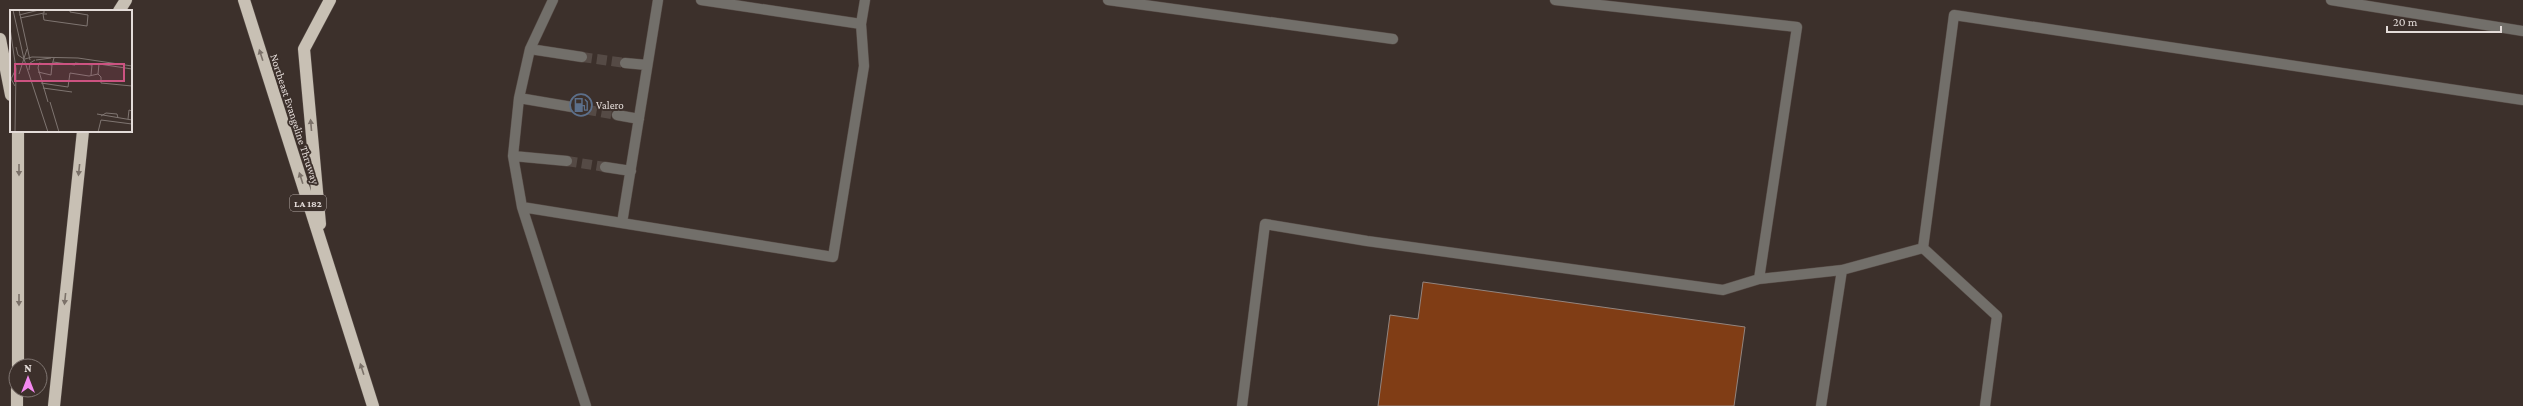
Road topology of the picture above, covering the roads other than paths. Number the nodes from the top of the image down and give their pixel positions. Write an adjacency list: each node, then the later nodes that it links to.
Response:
1 (126, 0): 11 (highway)
2 (244, 0): 34 (highway, Northeast Evangeline Thruway / LA 182, one-way to 2)
3 (330, 0): 34 (highway, one-way to 3)
4 (553, 0): 16 (street)
5 (658, 0): 19 (street)
6 (701, 0): 12 (street)
7 (865, 0): 12 (street)
8 (1108, 0): 15 (street)
9 (1555, 0): 37 (street)
10 (2331, 0): 13 (street)
11 (120, 10)
12 (861, 24): 33 (street)
13 (2523, 31)
14 (0, 39): 20 (highway)
15 (1393, 39)
16 (530, 49): 17 (street); 21 (street)
17 (582, 57)
18 (625, 63): 19 (street)
19 (647, 65): 25 (street)
20 (10, 90)
21 (519, 98): 23 (street); 28 (street)
22 (2523, 100): 35 (street)
23 (572, 108)
24 (617, 115): 25 (street)
25 (639, 120): 31 (street)
26 (18, 132): 38 (highway, one-way to 38)
27 (82, 132): 39 (highway, one-way to 39)
28 (513, 156): 29 (street); 32 (street)
29 (567, 161)
30 (605, 167): 31 (street)
31 (630, 171): 33 (street)
32 (522, 207): 33 (street); 41 (street)
33 (622, 223)
34 (322, 247): 40 (highway, Northeast Evangeline Thruway / LA 182, one-way to 34)
35 (1923, 248): 36 (street); 44 (street)
36 (1842, 270): 37 (street); 43 (street)
37 (1759, 279): 42 (street)
38 (18, 358)
39 (54, 406)
40 (374, 406)
41 (586, 406)
42 (1242, 406)
43 (1821, 406)
44 (1985, 406)

